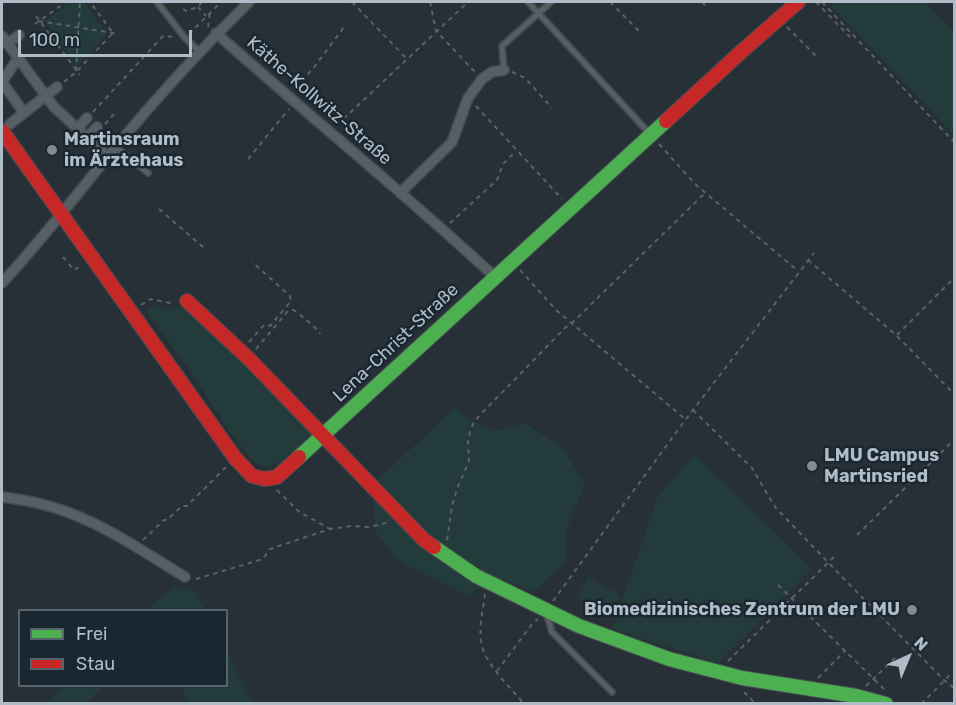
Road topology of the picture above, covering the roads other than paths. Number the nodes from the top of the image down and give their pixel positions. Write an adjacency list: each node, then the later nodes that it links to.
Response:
1 (157, 2): 10 (lane)
2 (249, 2): 7 (street)
3 (528, 2): 6 (lane)
4 (551, 2): 6 (lane)
5 (798, 2): 20 (street, Lena-Christ-Straße)
6 (538, 13): 11 (lane); 20 (lane)
7 (216, 33): 10 (street); 25 (street, Käthe-Kollwitz-Straße)
8 (19, 35): 9 (street)
9 (9, 49): 12 (street); 14 (street)
10 (199, 51): 22 (street)
11 (504, 70): 25 (street)
12 (2, 82): 15 (street)
13 (57, 87): 14 (street)
14 (45, 96): 15 (street); 19 (street)
15 (24, 113): 18 (street)
16 (87, 118): 19 (street)
17 (97, 127): 21 (street)
18 (6, 128): 26 (street)
19 (77, 129): 21 (street)
20 (651, 135): 27 (street, Lena-Christ-Straße)
21 (87, 138): 23 (street)
22 (116, 147): 23 (street); 24 (lane)
23 (103, 157): 26 (street)
24 (148, 173)
25 (400, 193): 27 (street, Käthe-Kollwitz-Straße)
26 (61, 214): 28 (street); 30 (street, Lena-Christ-Straße)
27 (495, 277): 30 (street, Lena-Christ-Straße)
28 (2, 283)
29 (187, 301): 30 (street)
30 (323, 436): 33 (street)
31 (2, 496): 32 (street)
32 (184, 577)
33 (546, 611): 34 (lane); 35 (street)
34 (612, 692)
35 (888, 699)

